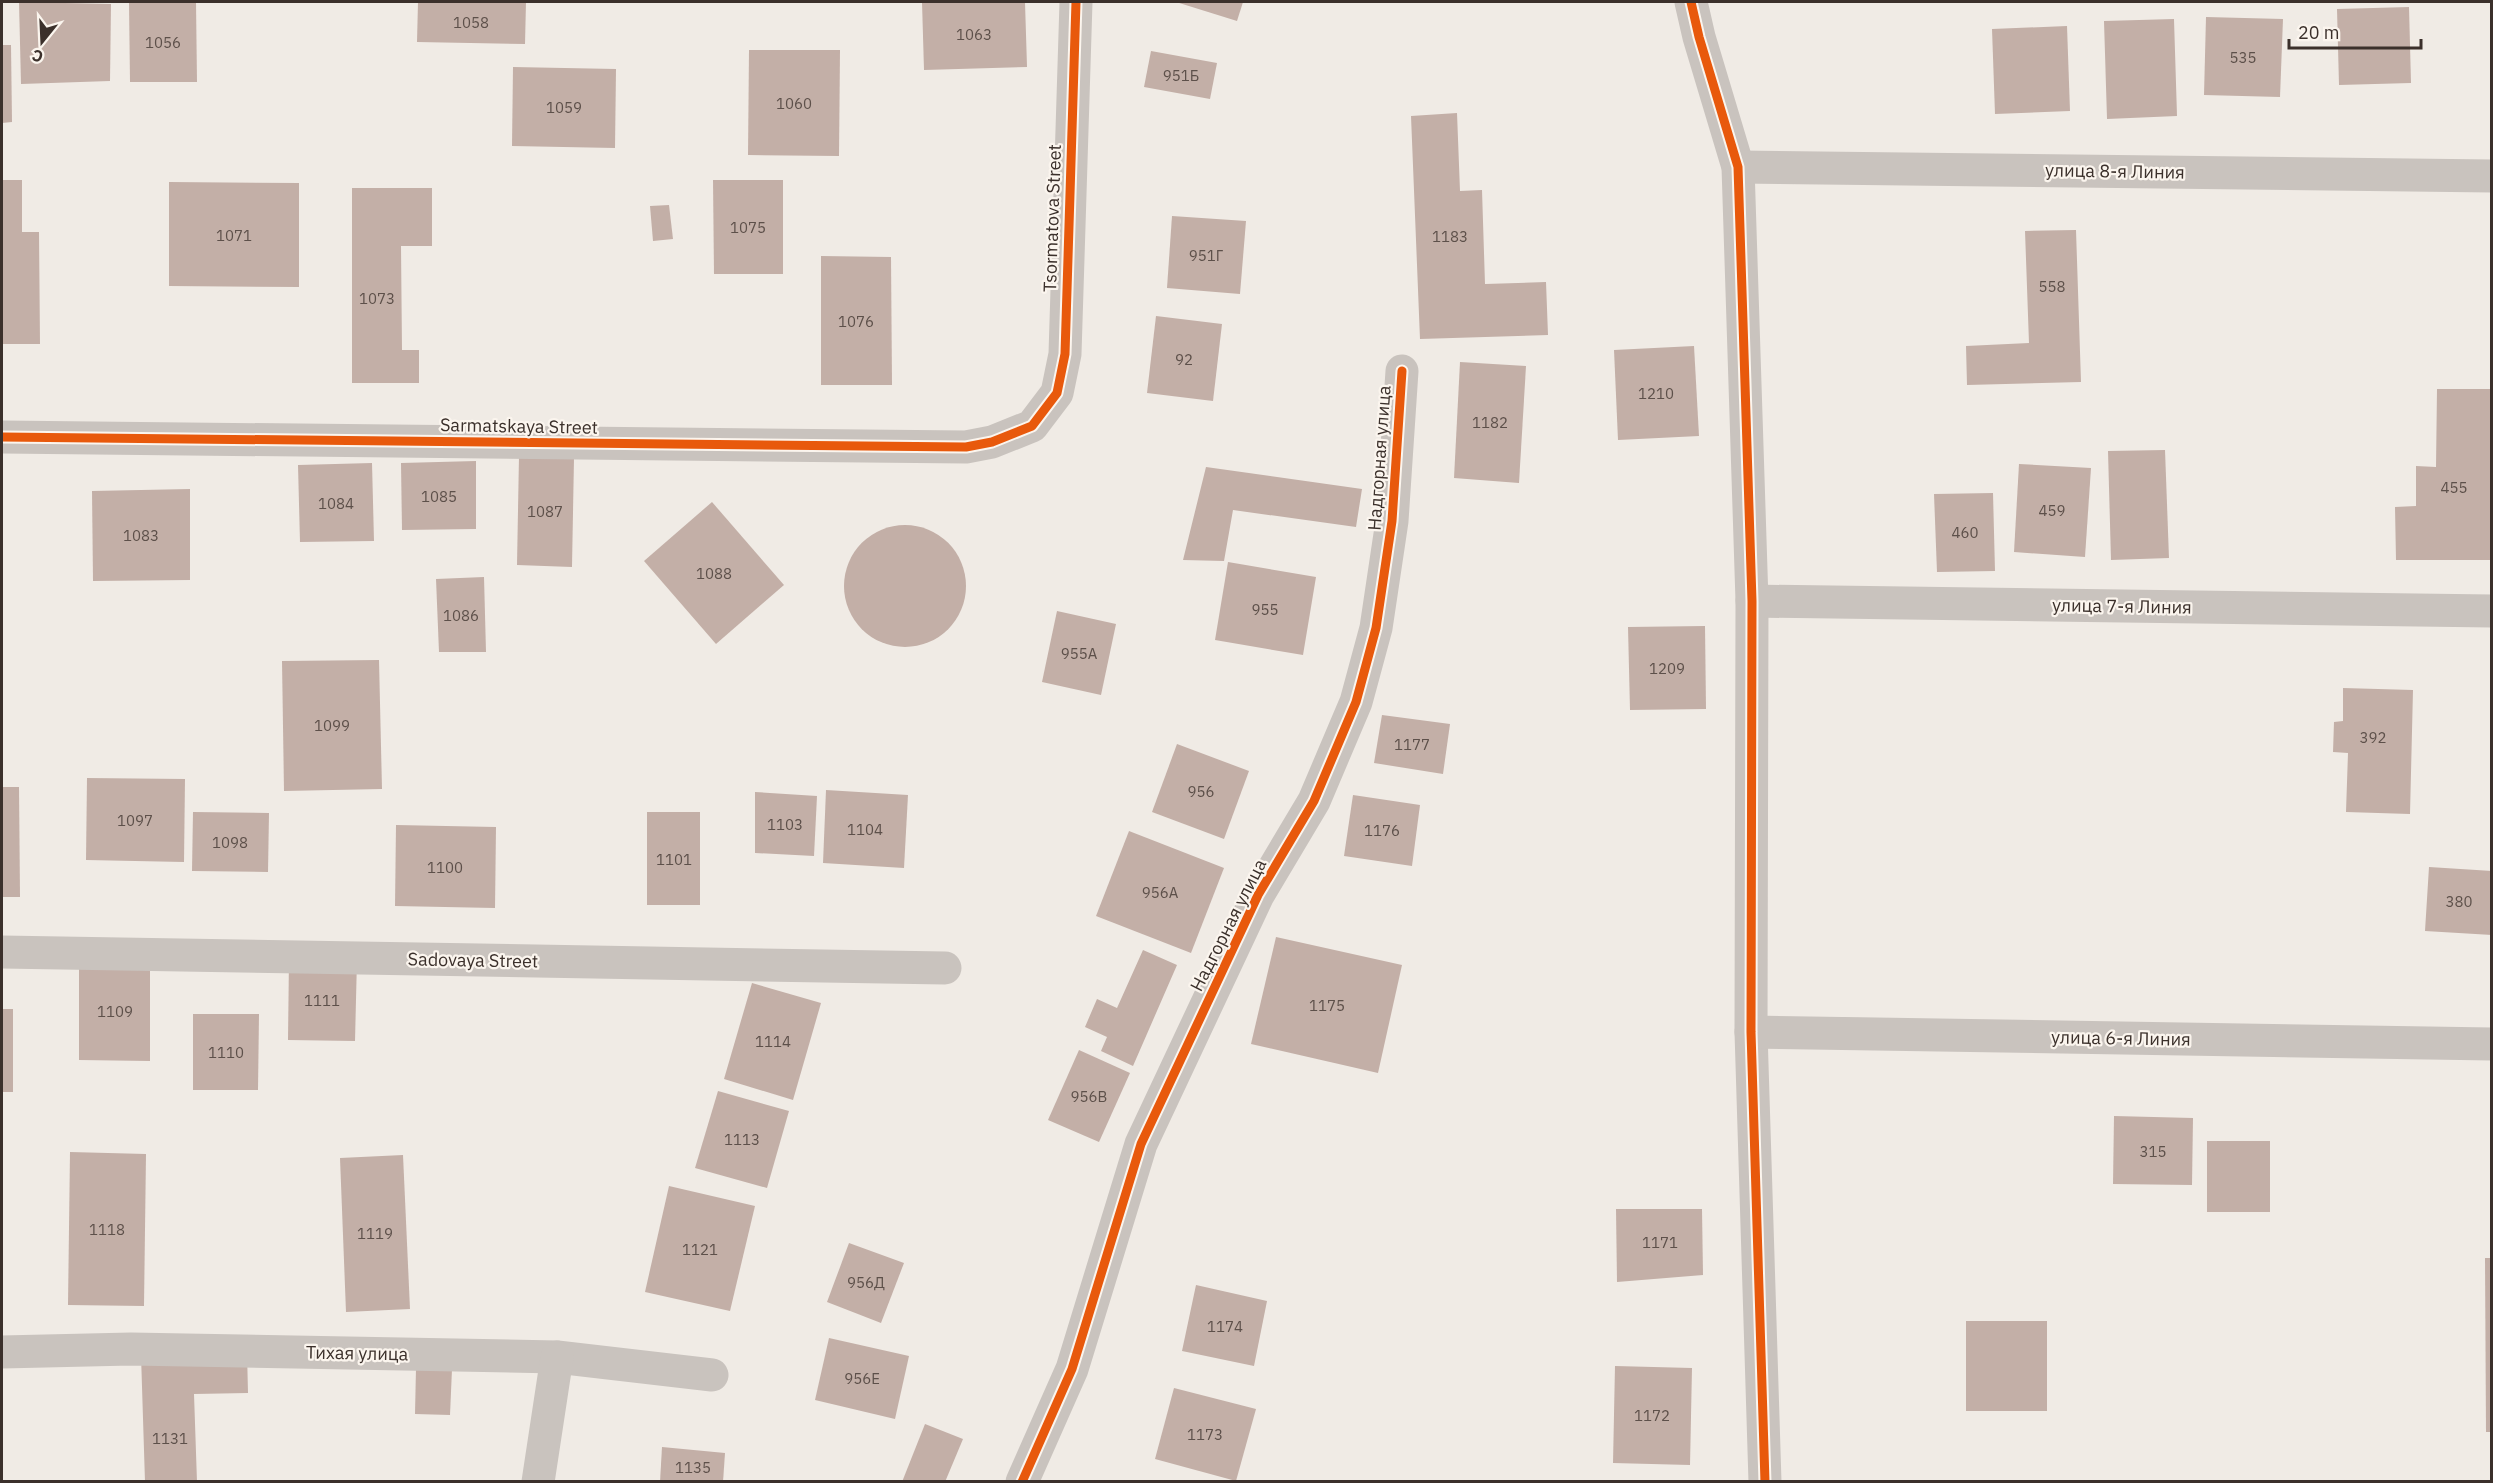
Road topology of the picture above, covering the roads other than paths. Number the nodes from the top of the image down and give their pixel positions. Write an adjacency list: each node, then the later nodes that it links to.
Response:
1 (1076, 2): 6 (street, Tsormatova Street)
2 (1691, 2): 3 (street)
3 (1738, 167): 4 (street, улица 8-я Линия); 8 (street)
4 (2492, 176)
5 (1402, 371): 18 (street, Надгорная улица)
6 (1032, 426): 7 (street, Sarmatskaya Street)
7 (2, 437)
8 (1752, 601): 9 (street, улица 7-я Линия); 12 (street)
9 (2492, 611)
10 (2, 951): 11 (street, Sadovaya Street)
11 (945, 968)
12 (1752, 1032): 13 (street, улица 6-я Линия); 19 (street)
13 (2492, 1044)
14 (2, 1352): 15 (street, Тихая улица)
15 (557, 1357): 16 (street, Тихая улица); 17 (street)
16 (712, 1375)
17 (538, 1482)
18 (1022, 1482)
19 (1765, 1482)

